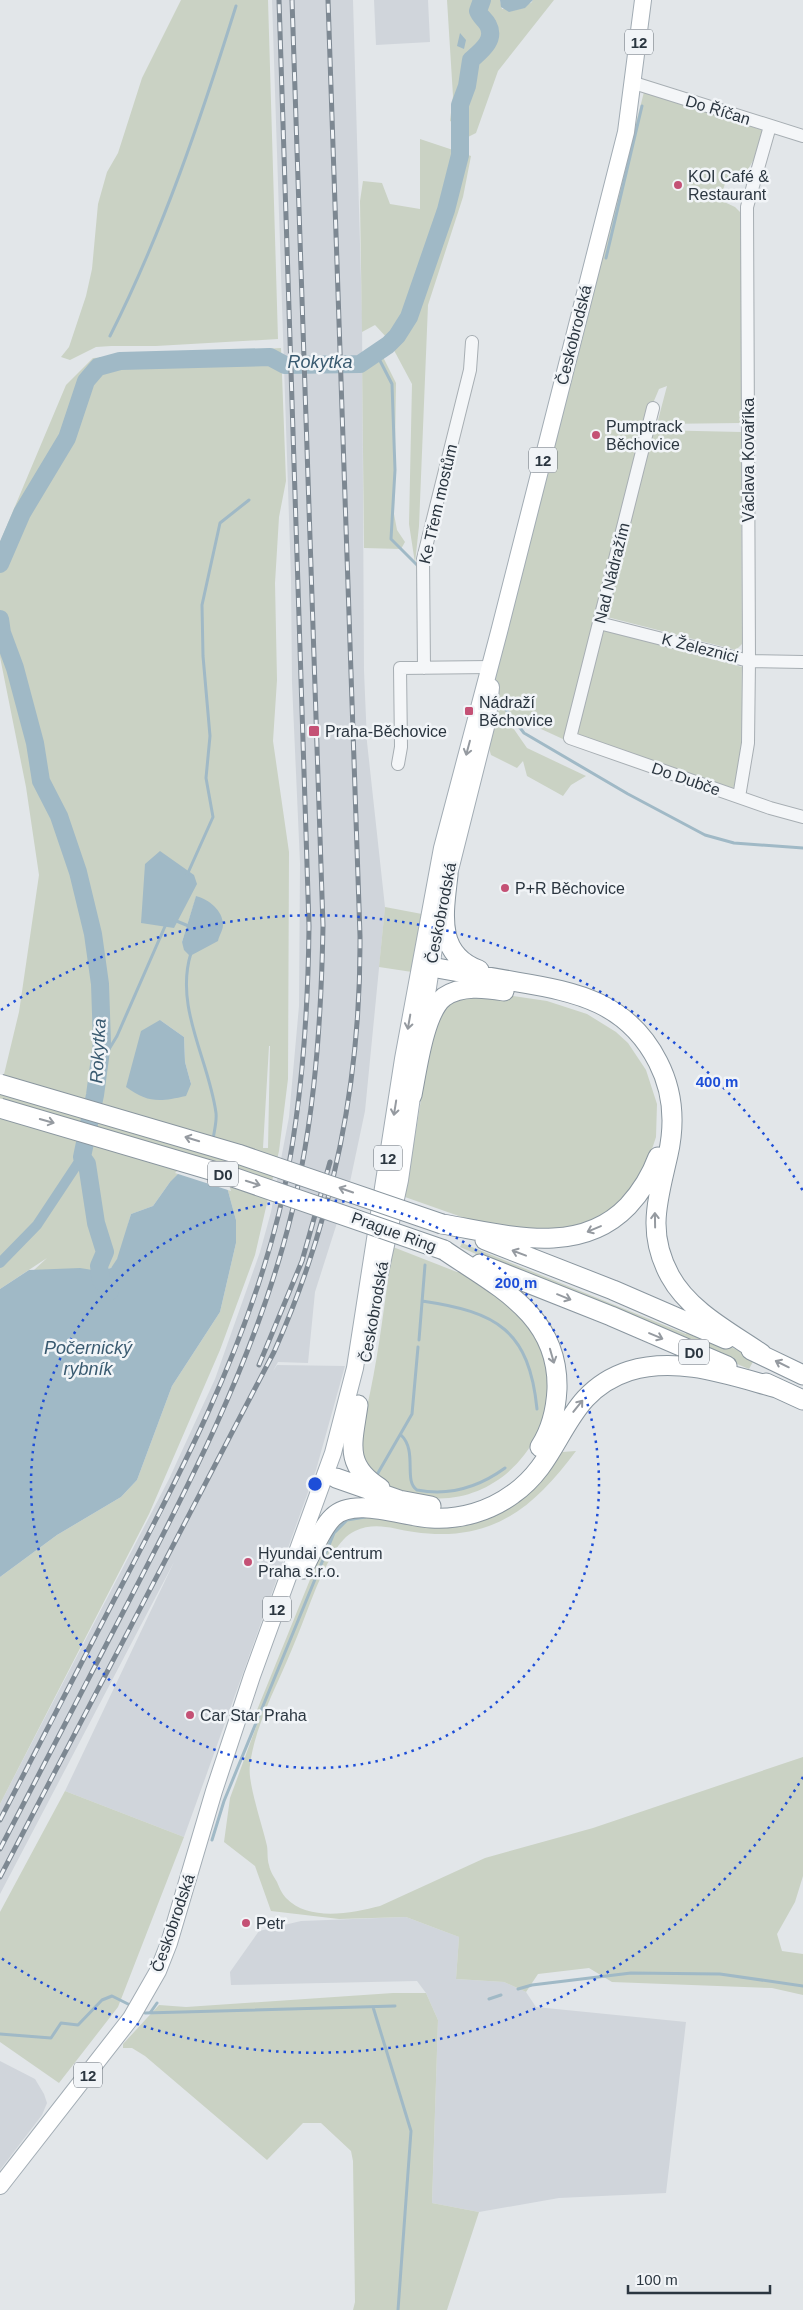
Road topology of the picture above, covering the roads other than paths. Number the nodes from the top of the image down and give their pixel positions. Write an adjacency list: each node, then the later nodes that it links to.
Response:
1 (643, 0): 2 (main road, Českobrodská / 12)
2 (634, 83): 3 (street, Do Říčan); 10 (main road, Českobrodská / 12)
3 (770, 126): 4 (street, Do Říčan); 8 (street, Václava Kovaříka)
4 (803, 136)
5 (472, 342): 11 (street, Ke Třem mostům)
6 (653, 408): 7 (street, Nad Nádražím)
7 (599, 623): 8 (street, K Železnici); 12 (street, Nad Nádražím)
8 (749, 661): 9 (street, K Železnici); 14 (street, Václava Kovaříka)
9 (803, 662)
10 (490, 667): 11 (street); 16 (main road, Českobrodská); 17 (main road, Českobrodská / 12, one-way to 17)
11 (424, 668): 13 (street)
12 (570, 738): 14 (street, Do Dubče)
13 (398, 764)
14 (739, 797): 15 (street, Do Dubče)
15 (803, 817)
16 (448, 875): 17 (main road, Českobrodská); 18 (highway)
17 (425, 970): 18 (highway); 19 (highway); 21 (main road, Českobrodská); 30 (main road, Českobrodská / 12, one-way to 30)
18 (518, 982): 25 (highway, one-way to 18)
19 (563, 998): 21 (highway); 23 (highway, one-way to 23)
20 (0, 1084): 23 (highway, Prague Ring / D0, one-way to 20, bridge)
21 (412, 1095): 29 (main road, Českobrodská)
22 (0, 1108): 24 (highway, Prague Ring / D0, one-way to 24, bridge)
23 (461, 1229): 25 (highway, Prague Ring / D0, one-way to 23)
24 (450, 1253): 27 (highway, Prague Ring / D0, one-way to 27); 31 (highway, one-way to 31)
25 (762, 1354): 26 (highway, one-way to 25)
26 (803, 1374)
27 (777, 1388): 28 (highway); 32 (highway, one-way to 27)
28 (803, 1400)
29 (358, 1405): 30 (main road, Českobrodská / 12); 31 (highway)
30 (330, 1481): 31 (highway); 32 (highway); 33 (main road, Českobrodská / 12); 34 (main road, Českobrodská / 12)
31 (418, 1505)
32 (431, 1518): 33 (highway)
33 (303, 1570): 34 (main road, Českobrodská / 12)
34 (234, 1735): 35 (main road, Českobrodská / 12)
35 (0, 2186)

